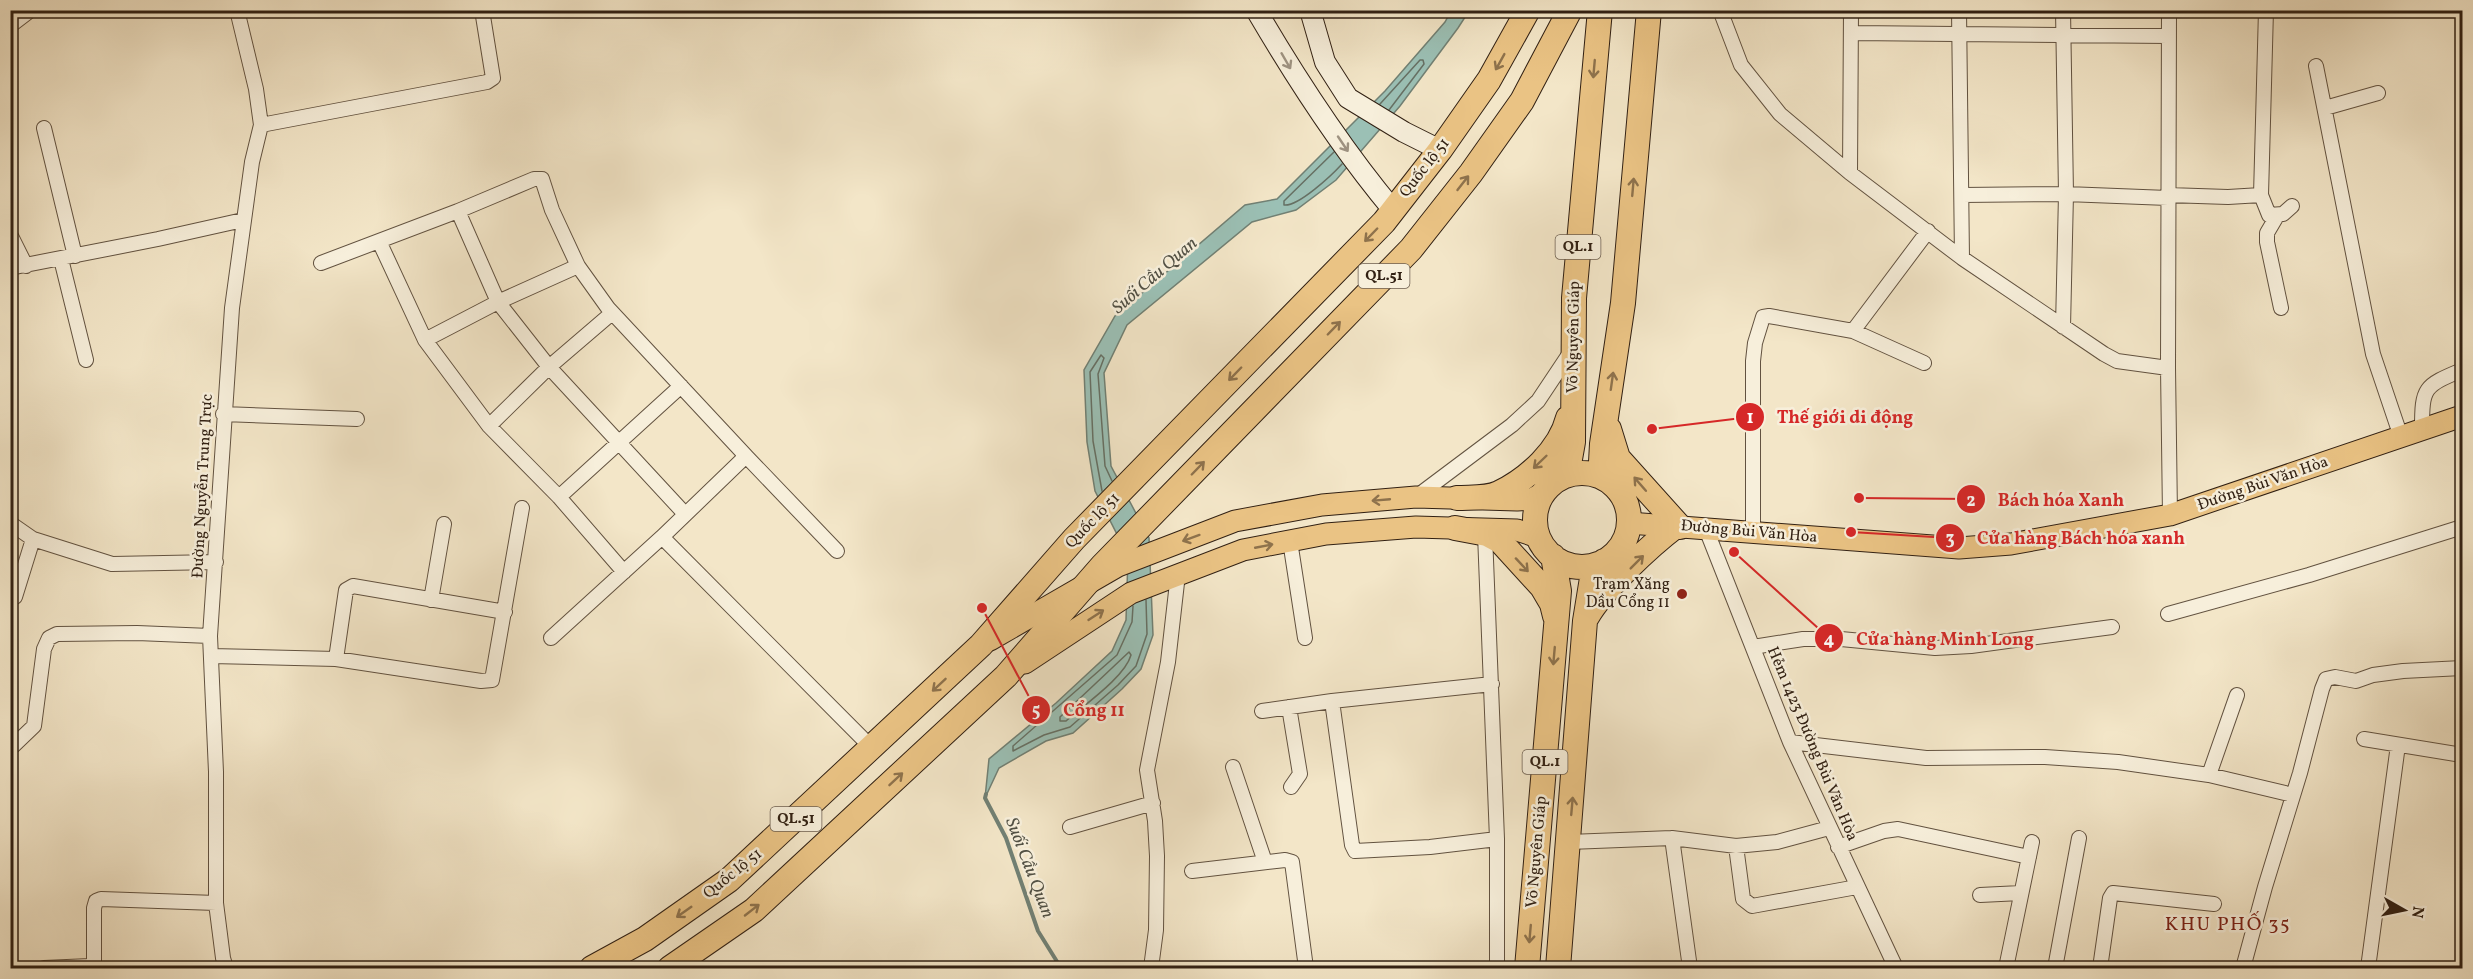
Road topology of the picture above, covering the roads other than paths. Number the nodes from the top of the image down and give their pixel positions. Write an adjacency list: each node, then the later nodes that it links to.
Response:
1 (31, 10): 16 (street)
2 (237, 10): 24 (street, Đường Nguyễn Trung Trực)
3 (482, 10): 24 (street)
4 (1256, 10): 33 (street, one-way to 33)
5 (1310, 10): 26 (street)
6 (1528, 10): 26 (highway, Quốc lộ 51 / QL.51, one-way to 26)
7 (1570, 10): 94 (highway, Quốc lộ 51 / QL.51, one-way to 7)
8 (1600, 10): 52 (highway, Võ Nguyên Giáp / QL.1, one-way to 52)
9 (1649, 10): 62 (highway, one-way to 9)
10 (1720, 10): 27 (street)
11 (1851, 10): 17 (street)
12 (1959, 10): 18 (street)
13 (2063, 10): 19 (street)
14 (2169, 10): 20 (street)
15 (2266, 10): 30 (street)
16 (10, 26)
17 (1852, 33): 18 (street); 27 (street)
18 (1959, 34): 19 (street); 29 (street)
19 (2064, 34): 20 (street); 28 (street)
20 (2169, 36): 31 (street)
21 (2316, 66): 23 (street)
22 (2378, 93): 23 (street)
23 (2325, 108): 66 (street)
24 (261, 125): 36 (street, Đường Nguyễn Trung Trực)
25 (44, 128): 40 (street)
26 (1440, 150): 33 (highway, Quốc lộ 51 / QL.51)
27 (1850, 173): 37 (street)
28 (2066, 194): 29 (street); 31 (street); 49 (street)
29 (1962, 195): 41 (street)
30 (2261, 195): 31 (street); 35 (street)
31 (2168, 196): 56 (street)
32 (2292, 206): 35 (street)
33 (1393, 210): 101 (highway, Quốc lộ 51 / QL.51, one-way to 101)
34 (458, 211): 39 (street); 44 (street); 46 (street)
35 (2277, 216): 47 (street)
36 (243, 220): 40 (street); 60 (street, Đường Nguyễn Trung Trực)
37 (1928, 231): 41 (street); 50 (street)
38 (10, 234): 43 (street)
39 (379, 241): 42 (street); 51 (street)
40 (68, 257): 43 (street); 53 (street)
41 (1962, 258): 49 (street)
42 (321, 263)
43 (26, 266): 45 (street)
44 (578, 266): 46 (street); 48 (street)
45 (10, 268)
46 (498, 302): 51 (street); 55 (street)
47 (2281, 308)
48 (612, 313): 55 (street); 58 (street)
49 (2063, 327): 56 (street)
50 (1853, 331): 54 (street); 84 (street)
51 (425, 340): 64 (street)
52 (1573, 349): 59 (highway, Võ Nguyên Giáp / QL.1); 72 (street)
53 (86, 360)
54 (1924, 363)
55 (549, 367): 64 (street); 67 (street)
56 (2168, 368): 76 (street)
57 (2463, 370): 65 (street)
58 (681, 386): 67 (street); 68 (street)
59 (1573, 392): 70 (highway, Võ Nguyên Giáp / QL.1); 73 (highway, one-way to 73)
60 (223, 414): 63 (street); 93 (street, Đường Nguyễn Trung Trực)
61 (2463, 416): 65 (main road, Đường Bùi Văn Hòa)
62 (1607, 418): 69 (highway); 80 (highway, one-way to 62)
63 (357, 420)
64 (489, 426): 71 (street)
65 (2422, 429): 66 (main road, Đường Bùi Văn Hòa)
66 (2401, 437): 76 (main road, Đường Bùi Văn Hòa)
67 (621, 442): 71 (street); 75 (street)
68 (746, 456): 75 (street); 90 (street)
69 (1607, 480): 70 (highway); 77 (highway)
70 (1550, 487): 73 (main road); 87 (highway, QL.1)
71 (559, 497): 95 (street)
72 (1416, 497): 73 (main road); 94 (main road, one-way to 94)
73 (1457, 498)
74 (522, 508): 99 (street)
75 (686, 514): 86 (street)
76 (2170, 515): 84 (main road, Đường Bùi Văn Hòa)
77 (1629, 522): 80 (main road, Đường Bùi Văn Hòa); 92 (highway, QL.1)
78 (10, 523): 88 (street)
79 (444, 524): 98 (street)
80 (1678, 526): 83 (main road, Đường Bùi Văn Hòa); 103 (highway, one-way to 80)
81 (2463, 527): 100 (street)
82 (1455, 528): 85 (highway); 87 (main road); 89 (main road)
83 (1706, 529): 84 (main road, Đường Bùi Văn Hòa); 108 (street, Hẻm 1423 Đường Bùi Văn Hòa)
84 (1753, 533)
85 (1485, 534): 102 (highway, one-way to 102); 112 (street)
86 (662, 537): 95 (street); 120 (street)
87 (1538, 537): 91 (highway, QL.1)
88 (33, 539): 93 (street); 97 (street)
89 (1290, 541): 96 (main road, one-way to 89); 107 (street)
90 (837, 550)
91 (1553, 556): 92 (highway); 102 (highway, Võ Nguyên Giáp / QL.1)
92 (1604, 561): 103 (highway, Võ Nguyên Giáp / QL.1)
93 (216, 562): 105 (street, Đường Nguyễn Trung Trực)
94 (1110, 566): 101 (highway, Quốc lộ 51 / QL.51)
95 (624, 572): 106 (street)
96 (1174, 576): 101 (main road, one-way to 96); 127 (street)
97 (10, 600)
98 (431, 600): 99 (street); 110 (street)
99 (505, 612): 110 (street)
100 (2168, 614)
101 (1044, 617): 120 (highway, Quốc lộ 51 / QL.51, one-way to 120); 149 (highway, Quốc lộ 51 / QL.51, one-way to 101)
102 (1556, 621): 153 (highway, Võ Nguyên Giáp / QL.1, one-way to 153)
103 (1585, 621): 133 (highway, Võ Nguyên Giáp / QL.1, one-way to 103)
104 (2112, 627): 108 (street)
105 (210, 636): 109 (street, Đường Nguyễn Trung Trực); 121 (street)
106 (551, 638)
107 (1305, 638)
108 (1753, 647): 118 (street, Hẻm 1423 Đường Bùi Văn Hòa)
109 (211, 656): 110 (street); 143 (street, Đường Nguyễn Trung Trực)
110 (336, 658)
111 (2463, 668): 126 (street)
112 (1492, 684): 114 (street); 132 (street)
113 (2237, 695): 124 (street)
114 (1332, 701): 115 (street); 132 (street)
115 (1289, 706): 116 (street); 125 (street)
116 (1262, 711)
117 (2364, 739): 119 (street)
118 (1790, 742): 124 (street); 129 (street, Hẻm 1423 Đường Bùi Văn Hòa)
119 (2398, 745): 122 (street); 160 (street)
120 (872, 748): 148 (highway, Quốc lộ 51 / QL.51, one-way to 148)
121 (10, 749)
122 (2463, 755)
123 (1233, 767): 138 (street)
124 (2209, 776): 126 (street)
125 (1291, 787)
126 (2293, 795): 159 (street)
127 (1153, 803): 128 (street); 150 (street)
128 (1070, 827)
129 (1829, 828): 135 (street); 136 (street, Hẻm 1423 Đường Bùi Văn Hòa)
130 (1672, 838): 133 (street); 135 (street); 145 (street)
131 (2079, 838): 157 (street)
132 (1497, 839): 152 (street)
133 (1569, 842): 154 (highway, Võ Nguyên Giáp / QL.1)
134 (2032, 842): 137 (street)
135 (1736, 846): 140 (street)
136 (1838, 847): 137 (street); 140 (street, Hẻm 1423 Đường Bùi Văn Hòa)
137 (2029, 857): 141 (street)
138 (1265, 862): 139 (street); 151 (street)
139 (1192, 871)
140 (1857, 887): 155 (street, Hẻm 1423 Đường Bùi Văn Hòa)
141 (2021, 893): 142 (street); 156 (street)
142 (1980, 895)
143 (216, 903): 146 (street); 147 (street, Đường Nguyễn Trung Trực)
144 (2214, 904): 158 (street)
145 (1690, 968)
146 (45, 969)
147 (226, 969)
148 (592, 969)
149 (670, 969)
150 (1151, 969)
151 (1306, 969)
152 (1497, 969)
153 (1527, 969)
154 (1558, 969)
155 (1896, 969)
156 (2006, 969)
157 (2055, 969)
158 (2100, 969)
159 (2243, 969)
160 (2367, 969)

